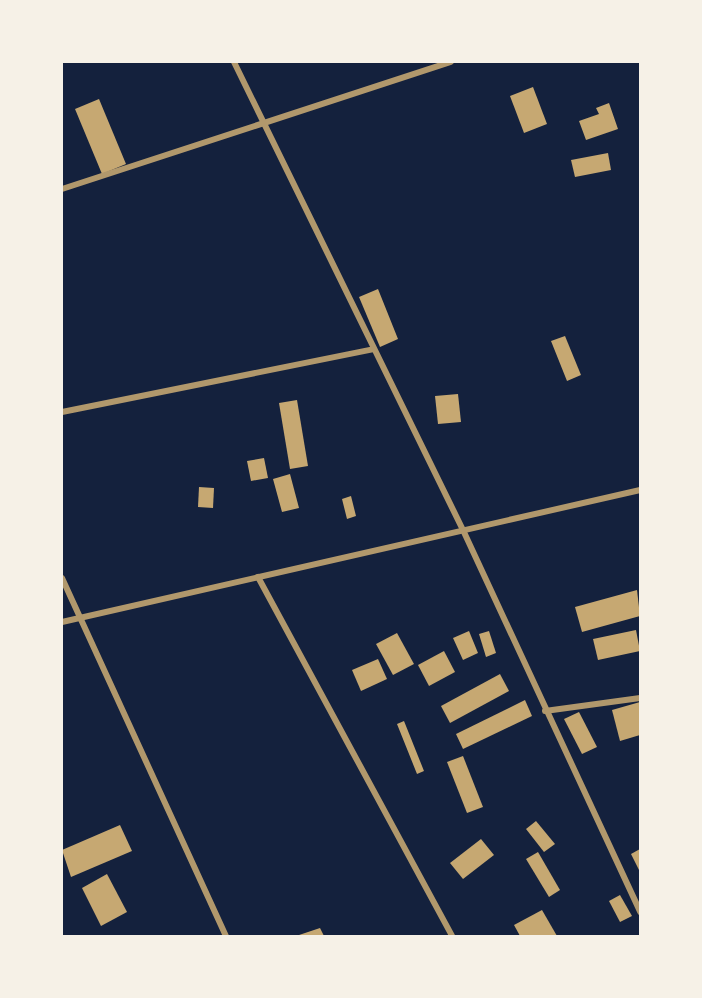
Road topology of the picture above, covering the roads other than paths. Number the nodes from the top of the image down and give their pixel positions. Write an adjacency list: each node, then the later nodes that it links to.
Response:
1 (234, 62): 3 (street)
2 (451, 62): 3 (street)
3 (265, 122): 4 (street); 5 (street)
4 (62, 189)
5 (374, 349): 6 (street); 8 (street)
6 (62, 412)
7 (640, 490): 8 (street)
8 (463, 530): 9 (street); 14 (street)
9 (258, 577): 11 (street); 17 (street)
10 (62, 578): 11 (street)
11 (79, 618): 12 (street); 16 (street)
12 (62, 622)
13 (640, 698): 14 (street)
14 (545, 711): 15 (street)
15 (640, 912)
16 (226, 936)
17 (452, 936)

